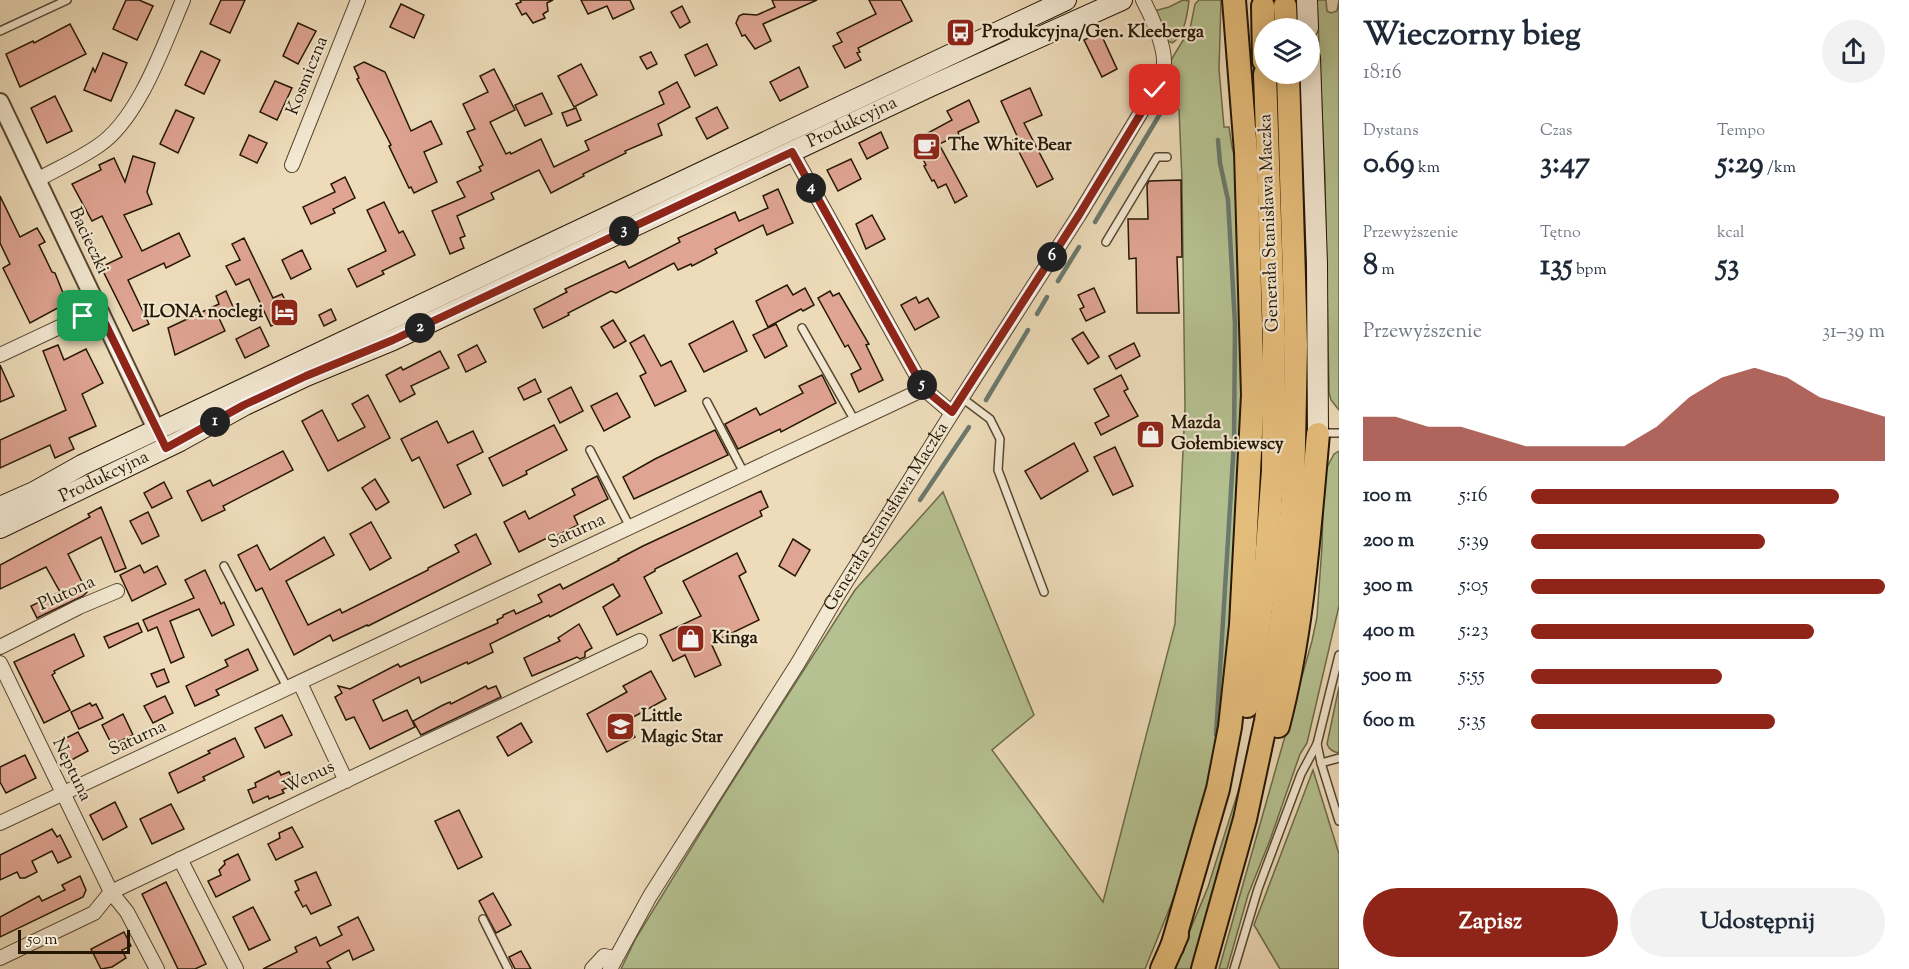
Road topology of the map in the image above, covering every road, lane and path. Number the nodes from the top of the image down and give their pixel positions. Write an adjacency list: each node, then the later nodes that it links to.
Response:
1 (67, 0): 10 (lane)
2 (183, 0): 20 (street)
3 (358, 0): 19 (street, Kosmiczna)
4 (1066, 0): 11 (main road, Produkcyjna)
5 (1122, 0): 15 (main road, Produkcyjna)
6 (1143, 0): 26 (street, Generała Stanisława Maczka)
7 (1234, 0): 57 (highway)
8 (1263, 6): 9 (highway)
9 (1263, 18)
10 (0, 31)
11 (923, 68): 15 (main road); 30 (main road, Produkcyjna)
12 (1265, 84): 57 (highway, Generała Stanisława Maczka)
13 (1288, 84): 54 (highway, Generała Stanisława Maczka)
14 (1311, 84): 31 (main road)
15 (931, 86): 17 (main road, Produkcyjna)
16 (1, 108): 20 (street, Bacieczki)
17 (792, 152): 25 (street); 32 (main road, Produkcyjna)
18 (1167, 157): 21 (lane)
19 (292, 165)
20 (37, 180): 22 (street, Bacieczki)
21 (1106, 242)
22 (98, 309): 24 (street); 30 (street, Bacieczki)
23 (802, 328): 29 (lane)
24 (0, 356)
25 (924, 389): 28 (street); 29 (street, Saturna)
26 (962, 398): 28 (street, Generała Stanisława Maczka); 40 (lane)
27 (707, 402): 34 (lane)
28 (952, 412): 59 (street, Generała Stanisława Maczka)
29 (855, 421): 34 (street, Saturna)
30 (156, 429): 32 (main road); 35 (main road, Produkcyjna)
31 (1328, 433): 54 (highway)
32 (166, 448): 37 (main road, Produkcyjna)
33 (590, 450): 36 (lane)
34 (744, 473): 36 (street, Saturna)
35 (0, 507)
36 (630, 527): 45 (street, Saturna)
37 (0, 528)
38 (224, 566): 45 (lane)
39 (117, 591): 42 (street, Plutona)
40 (1044, 592)
41 (640, 641): 49 (street, Wenus)
42 (0, 646)
43 (1339, 655): 46 (lane)
44 (0, 663): 50 (street, Neptuna)
45 (294, 686): 49 (street); 50 (street, Saturna)
46 (1317, 744): 48 (lane); 66 (lane)
47 (1339, 758): 48 (lane)
48 (1321, 763): 51 (lane)
49 (346, 781): 53 (street, Wenus)
50 (63, 794): 52 (street, Saturna); 55 (street, Neptuna)
51 (1339, 821)
52 (0, 823)
53 (180, 859): 55 (street, Wenus); 61 (street)
54 (1227, 884): 65 (highway, Generała Stanisława Maczka)
55 (111, 892): 58 (street, Wenus); 60 (street, Neptuna)
56 (483, 920): 62 (lane)
57 (1172, 947): 64 (highway, Generała Stanisława Maczka)
58 (0, 958)
59 (612, 964): 63 (street)
60 (157, 969)
61 (236, 969)
62 (508, 969)
63 (592, 969)
64 (1162, 969)
65 (1203, 969)
66 (1234, 969)

